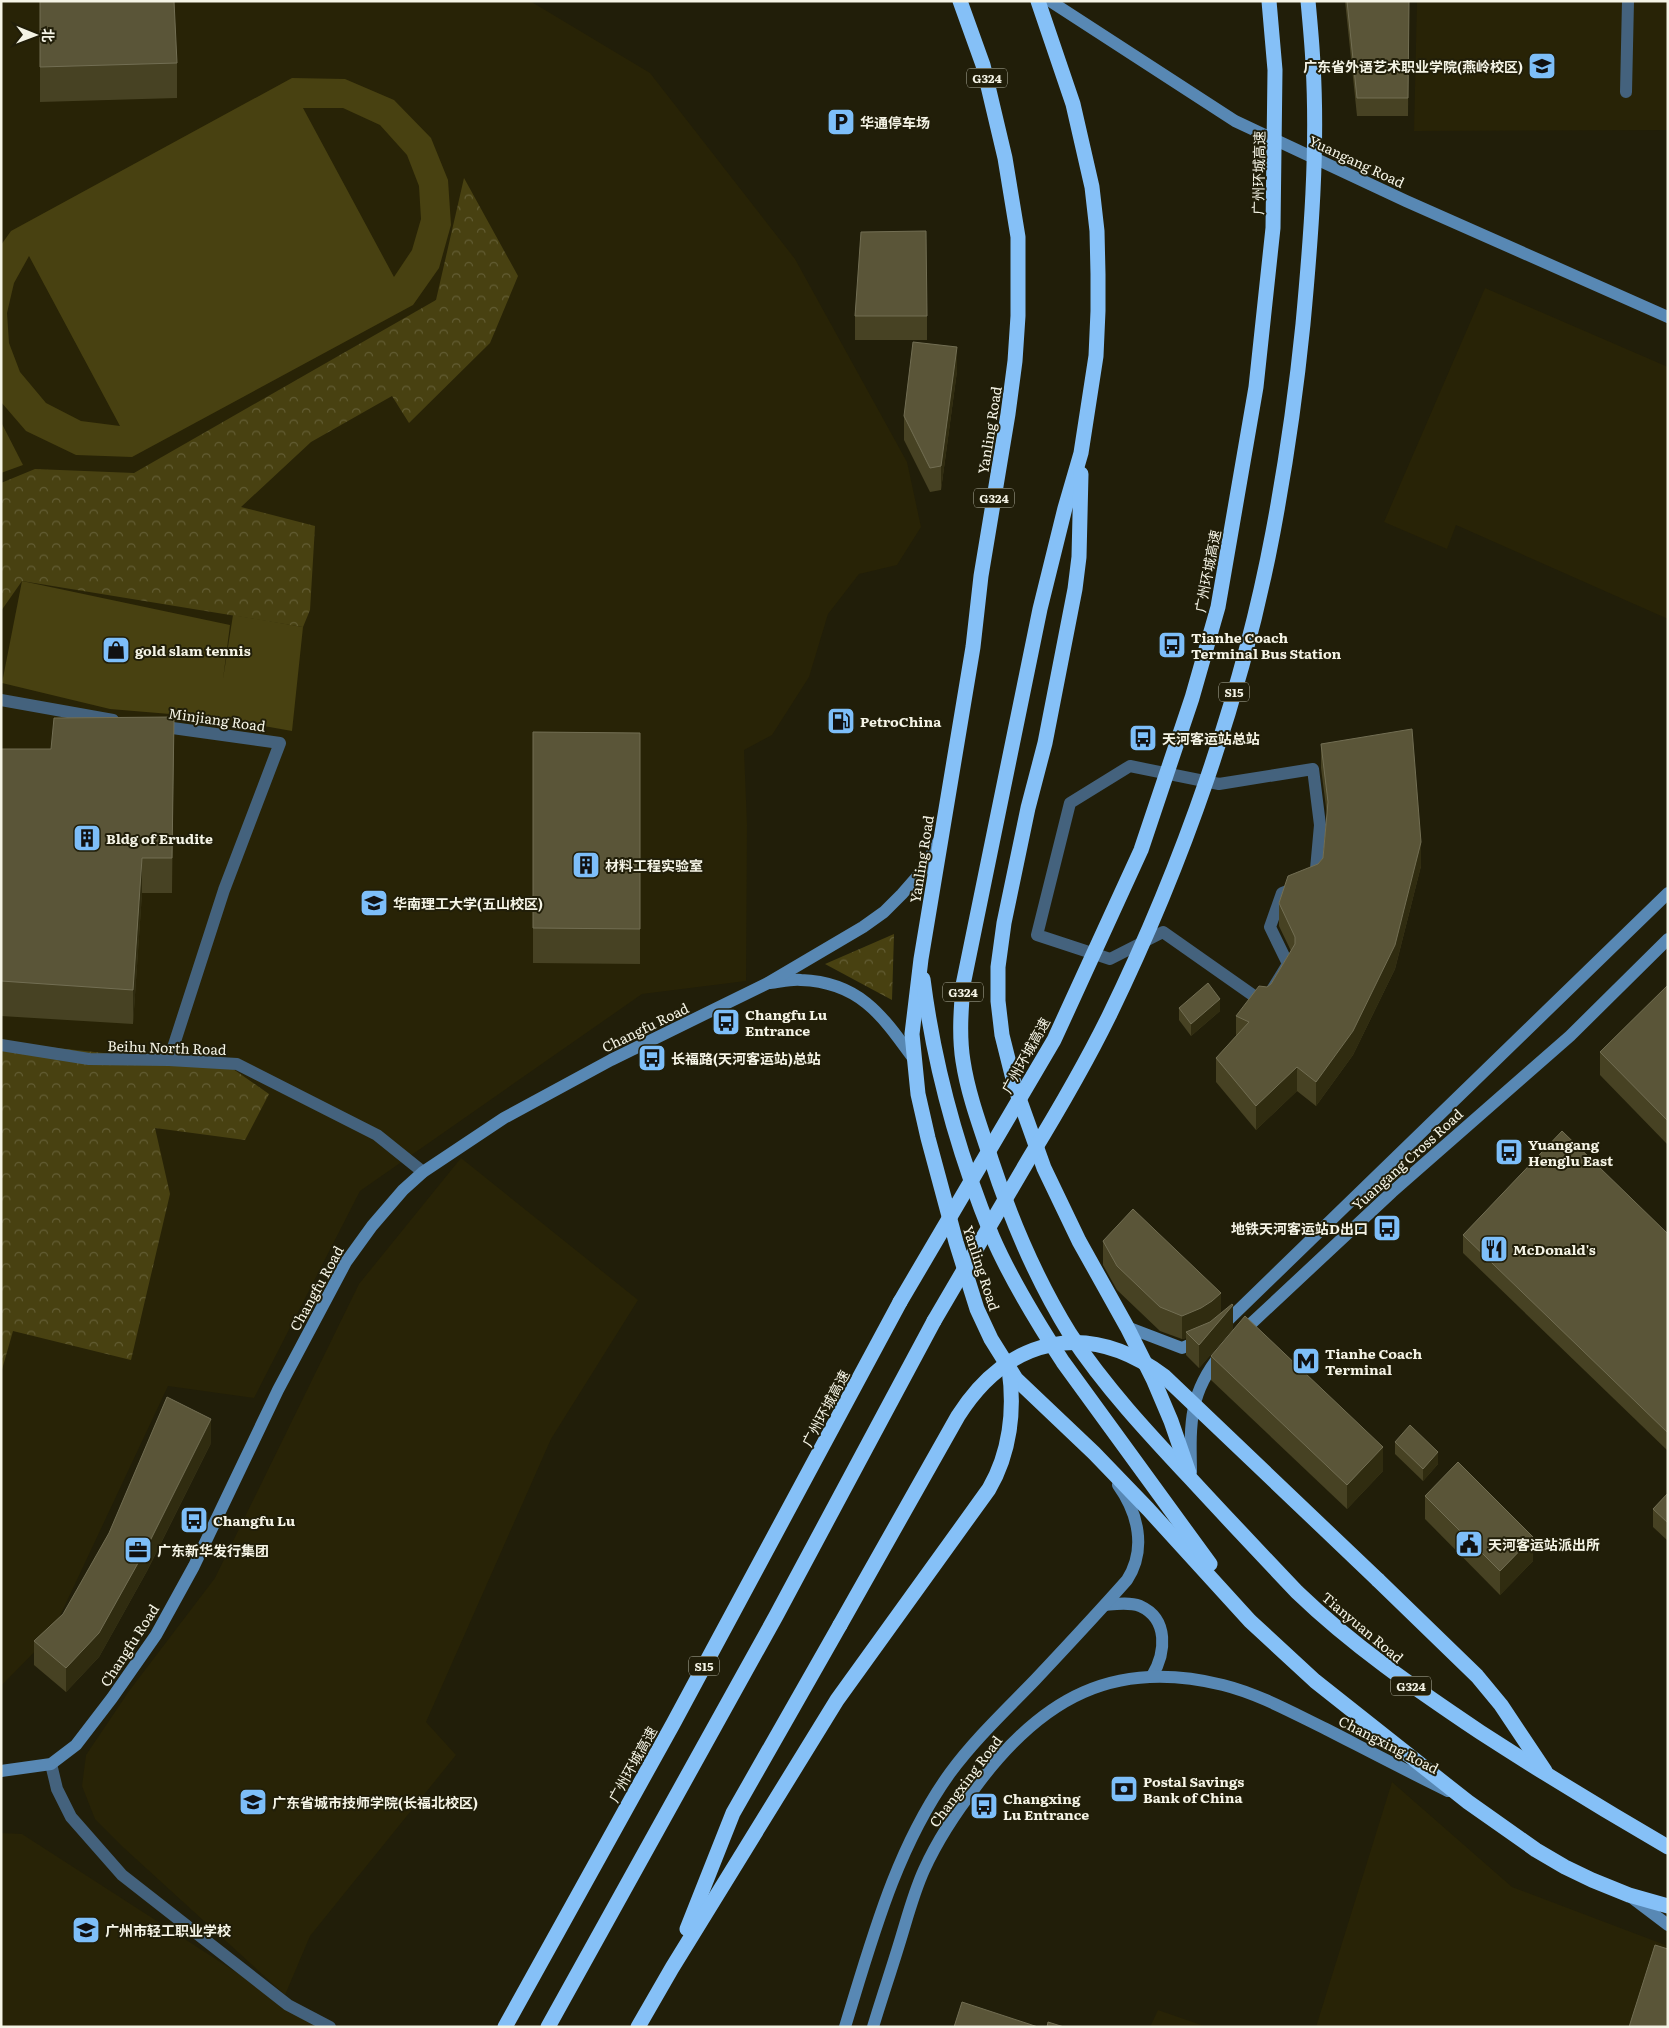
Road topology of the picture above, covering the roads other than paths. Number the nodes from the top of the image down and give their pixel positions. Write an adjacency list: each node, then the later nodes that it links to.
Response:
1 (960, 1): 13 (highway, Yanling Road / G324)
2 (1038, 1): 9 (highway, G324)
3 (1050, 1): 8 (street, Yuangang Road)
4 (1268, 1): 40 (highway, 广州环城高速 / S15, bridge)
5 (1308, 1): 41 (highway, S15, bridge)
6 (1628, 1): 7 (street)
7 (1626, 92)
8 (1668, 317)
9 (1081, 453): 23 (highway, G324); 26 (highway, G324)
10 (1, 700): 11 (street)
11 (122, 722)
12 (142, 724): 21 (street, Minjiang Road)
13 (941, 836): 17 (highway, Yanling Road / G324); 18 (street, Changfu Road)
14 (1316, 880): 14 (street)
15 (1668, 893): 23 (street, Yuangang Cross Road)
16 (1668, 940): 26 (street, Yuangang Cross Road)
17 (921, 959): 20 (highway, Yanling Road / G324); 28 (highway)
18 (768, 983): 20 (street, Changfu Road); 22 (street, Changfu Road)
19 (1, 1045): 21 (street, Beihu North Road)
20 (913, 1058): 24 (highway, Yanling Road / G324)
21 (169, 1060): 22 (street, Beihu North Road)
22 (423, 1172): 30 (street, Changfu Road)
23 (1127, 1327): 26 (highway, G324)
24 (1009, 1370): 25 (highway, Yanling Road / G324); 38 (highway)
25 (1094, 1453): 27 (street, Changxing Road); 28 (highway, Yanling Road / G324)
26 (1191, 1479): 32 (highway, Tianyuan Road / G324)
27 (1105, 1605): 29 (street); 43 (street, Changxing Road)
28 (1250, 1621): 33 (highway, G324)
29 (1152, 1676): 33 (street, Changxing Road); 44 (street, Changxing Road)
30 (51, 1764): 31 (street); 39 (street)
31 (1, 1771)
32 (1548, 1776): 34 (highway, Tianyuan Road / G324); 38 (highway, bridge)
33 (1468, 1802): 35 (highway, G324)
34 (1668, 1847)
35 (1629, 1896): 36 (highway, G324); 37 (street)
36 (1668, 1906)
37 (1668, 1925)
38 (672, 1968): 42 (highway)
39 (330, 2027)
40 (505, 2027)
41 (548, 2027)
42 (638, 2027)
43 (845, 2027)
44 (873, 2027)

